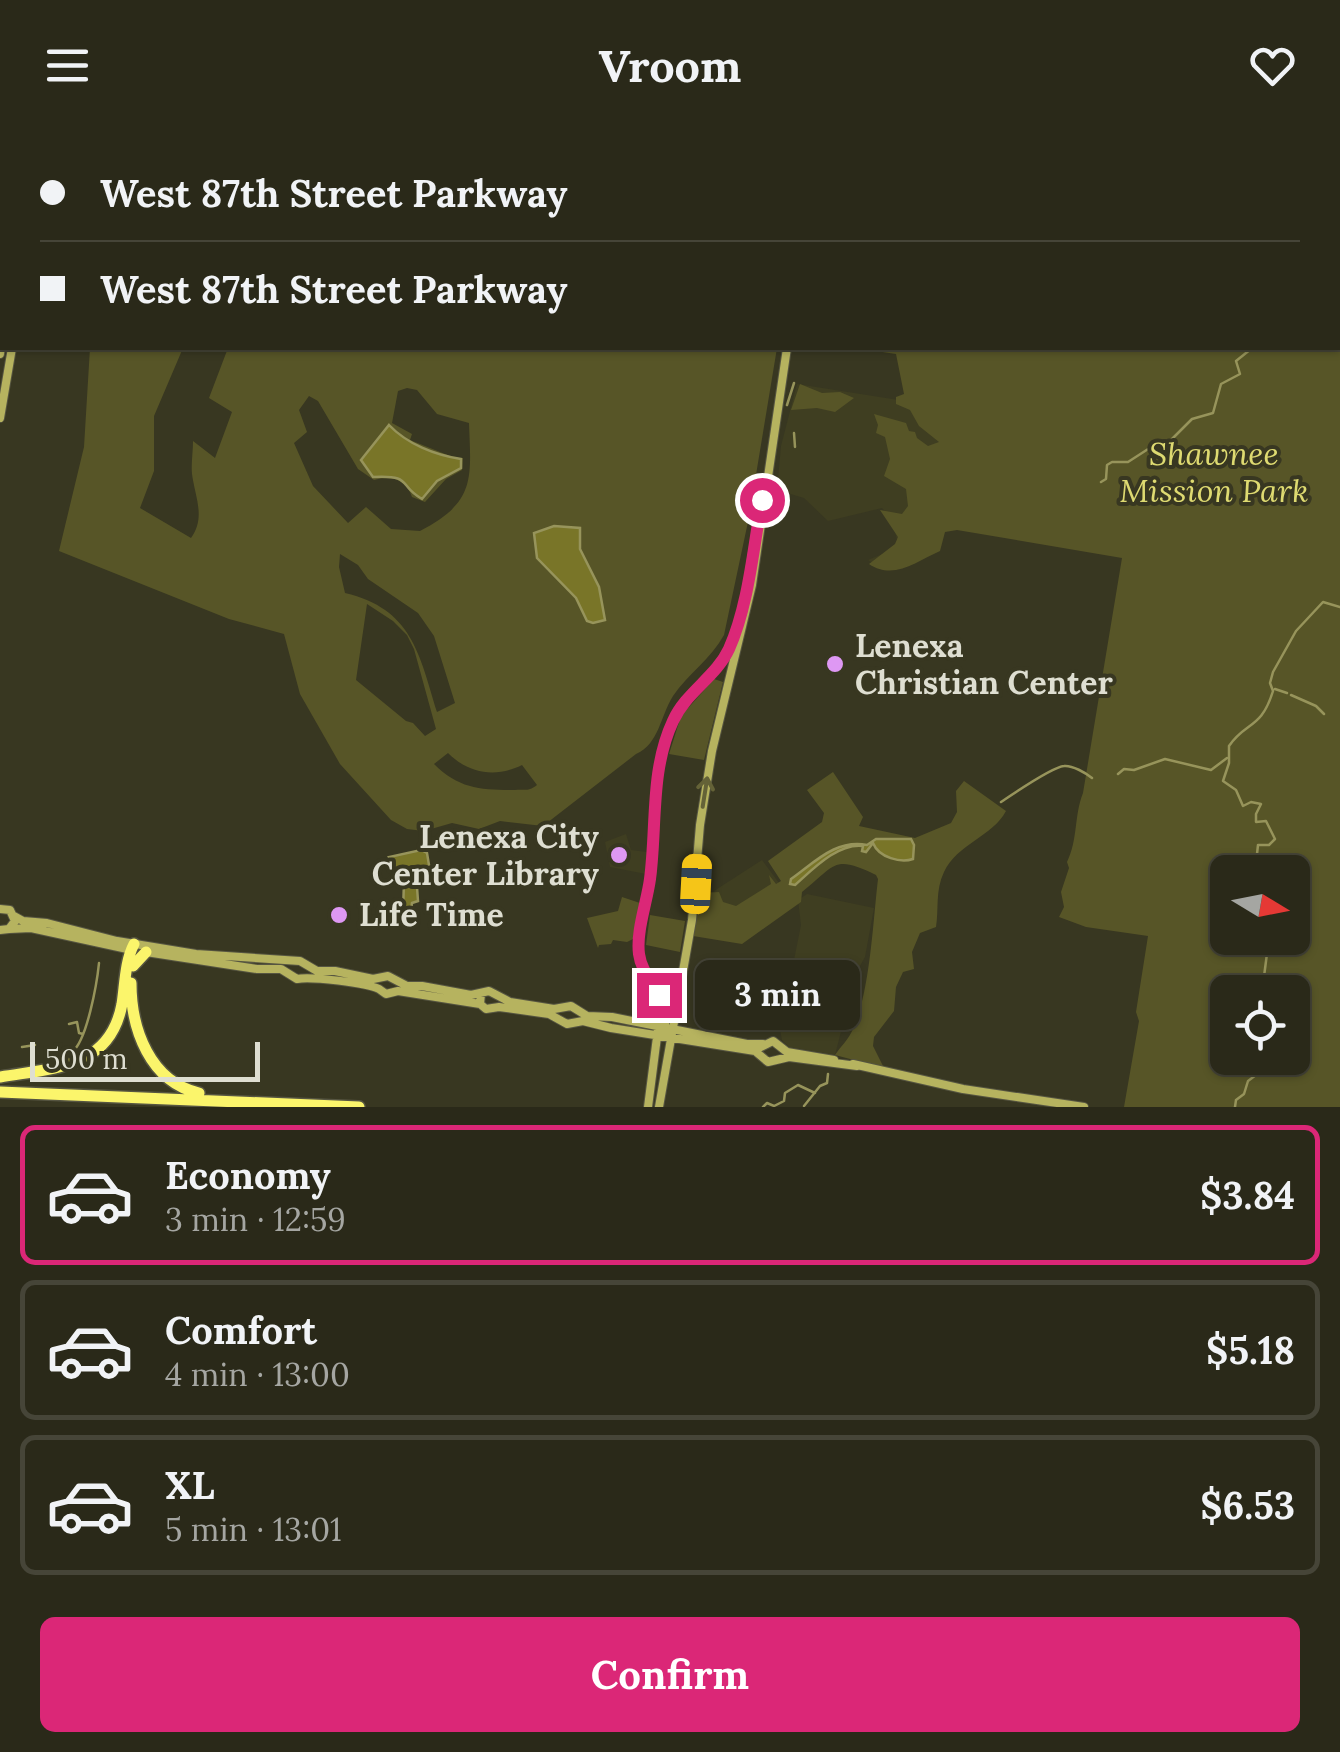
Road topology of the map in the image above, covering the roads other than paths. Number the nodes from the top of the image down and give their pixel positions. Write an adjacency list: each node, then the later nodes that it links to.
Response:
1 (12, 350): 5 (main road)
2 (787, 350): 6 (main road)
3 (0, 353): 4 (main road)
4 (0, 400)
5 (0, 412)
6 (765, 495): 14 (main road); 28 (main road, one-way to 6)
7 (0, 909): 8 (main road)
8 (14, 916): 9 (main road); 10 (main road)
9 (5, 930): 10 (main road)
10 (133, 948): 11 (main road); 13 (highway); 13 (highway); 15 (main road)
11 (296, 962): 12 (main road); 15 (main road)
12 (306, 964): 16 (main road); 17 (main road)
13 (130, 966): 35 (highway); 38 (highway)
14 (647, 974): 27 (main road); 28 (main road)
15 (292, 975): 16 (main road)
16 (305, 977): 19 (main road)
17 (383, 977): 18 (main road); 19 (main road)
18 (394, 979): 20 (main road); 22 (main road)
19 (379, 989): 20 (main road)
20 (394, 991): 22 (main road)
21 (494, 994): 22 (main road); 23 (main road); 24 (main road)
22 (480, 999): 23 (main road)
23 (491, 1008): 26 (main road)
24 (564, 1008): 25 (main road); 26 (main road)
25 (576, 1017): 26 (main road); 27 (main road); 28 (main road)
26 (560, 1020)
27 (648, 1024): 28 (main road)
28 (665, 1032): 29 (main road); 30 (main road); 36 (main road); 40 (main road)
29 (683, 1040): 32 (main road); 36 (main road)
30 (763, 1044): 31 (main road); 32 (main road)
31 (780, 1046): 33 (main road); 34 (main road)
32 (760, 1054): 33 (main road)
33 (778, 1059): 34 (main road)
34 (857, 1066): 42 (main road)
35 (0, 1077)
36 (661, 1084): 41 (main road)
37 (0, 1092): 38 (highway)
38 (233, 1100): 39 (highway)
39 (359, 1107)
40 (648, 1107)
41 (659, 1107)
42 (1084, 1107)

